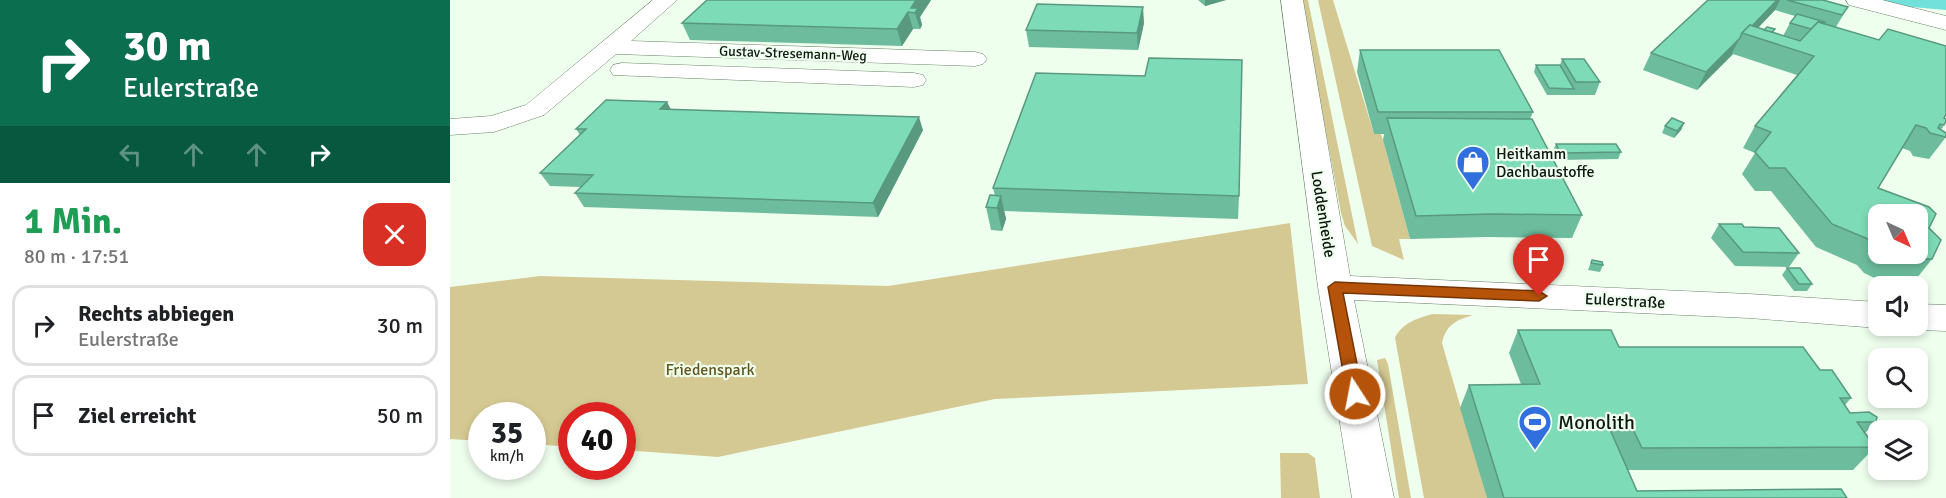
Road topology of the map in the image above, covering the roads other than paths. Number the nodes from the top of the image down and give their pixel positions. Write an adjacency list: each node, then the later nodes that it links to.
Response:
1 (666, 0): 5 (street)
2 (1292, 0): 12 (street, Loddenheide)
3 (1857, 0): 4 (street)
4 (1946, 23)
5 (611, 47): 6 (street, Gustav-Stresemann-Weg); 11 (street)
6 (724, 51): 7 (street, Gustav-Stresemann-Weg); 9 (street)
7 (975, 59)
8 (622, 70): 9 (street)
9 (703, 72): 10 (street)
10 (914, 80)
11 (450, 127)
12 (1335, 287): 13 (street, Eulerstraße); 16 (street, Loddenheide)
13 (1868, 314)
14 (1928, 317): 15 (street)
15 (1946, 318)
16 (1373, 498)

